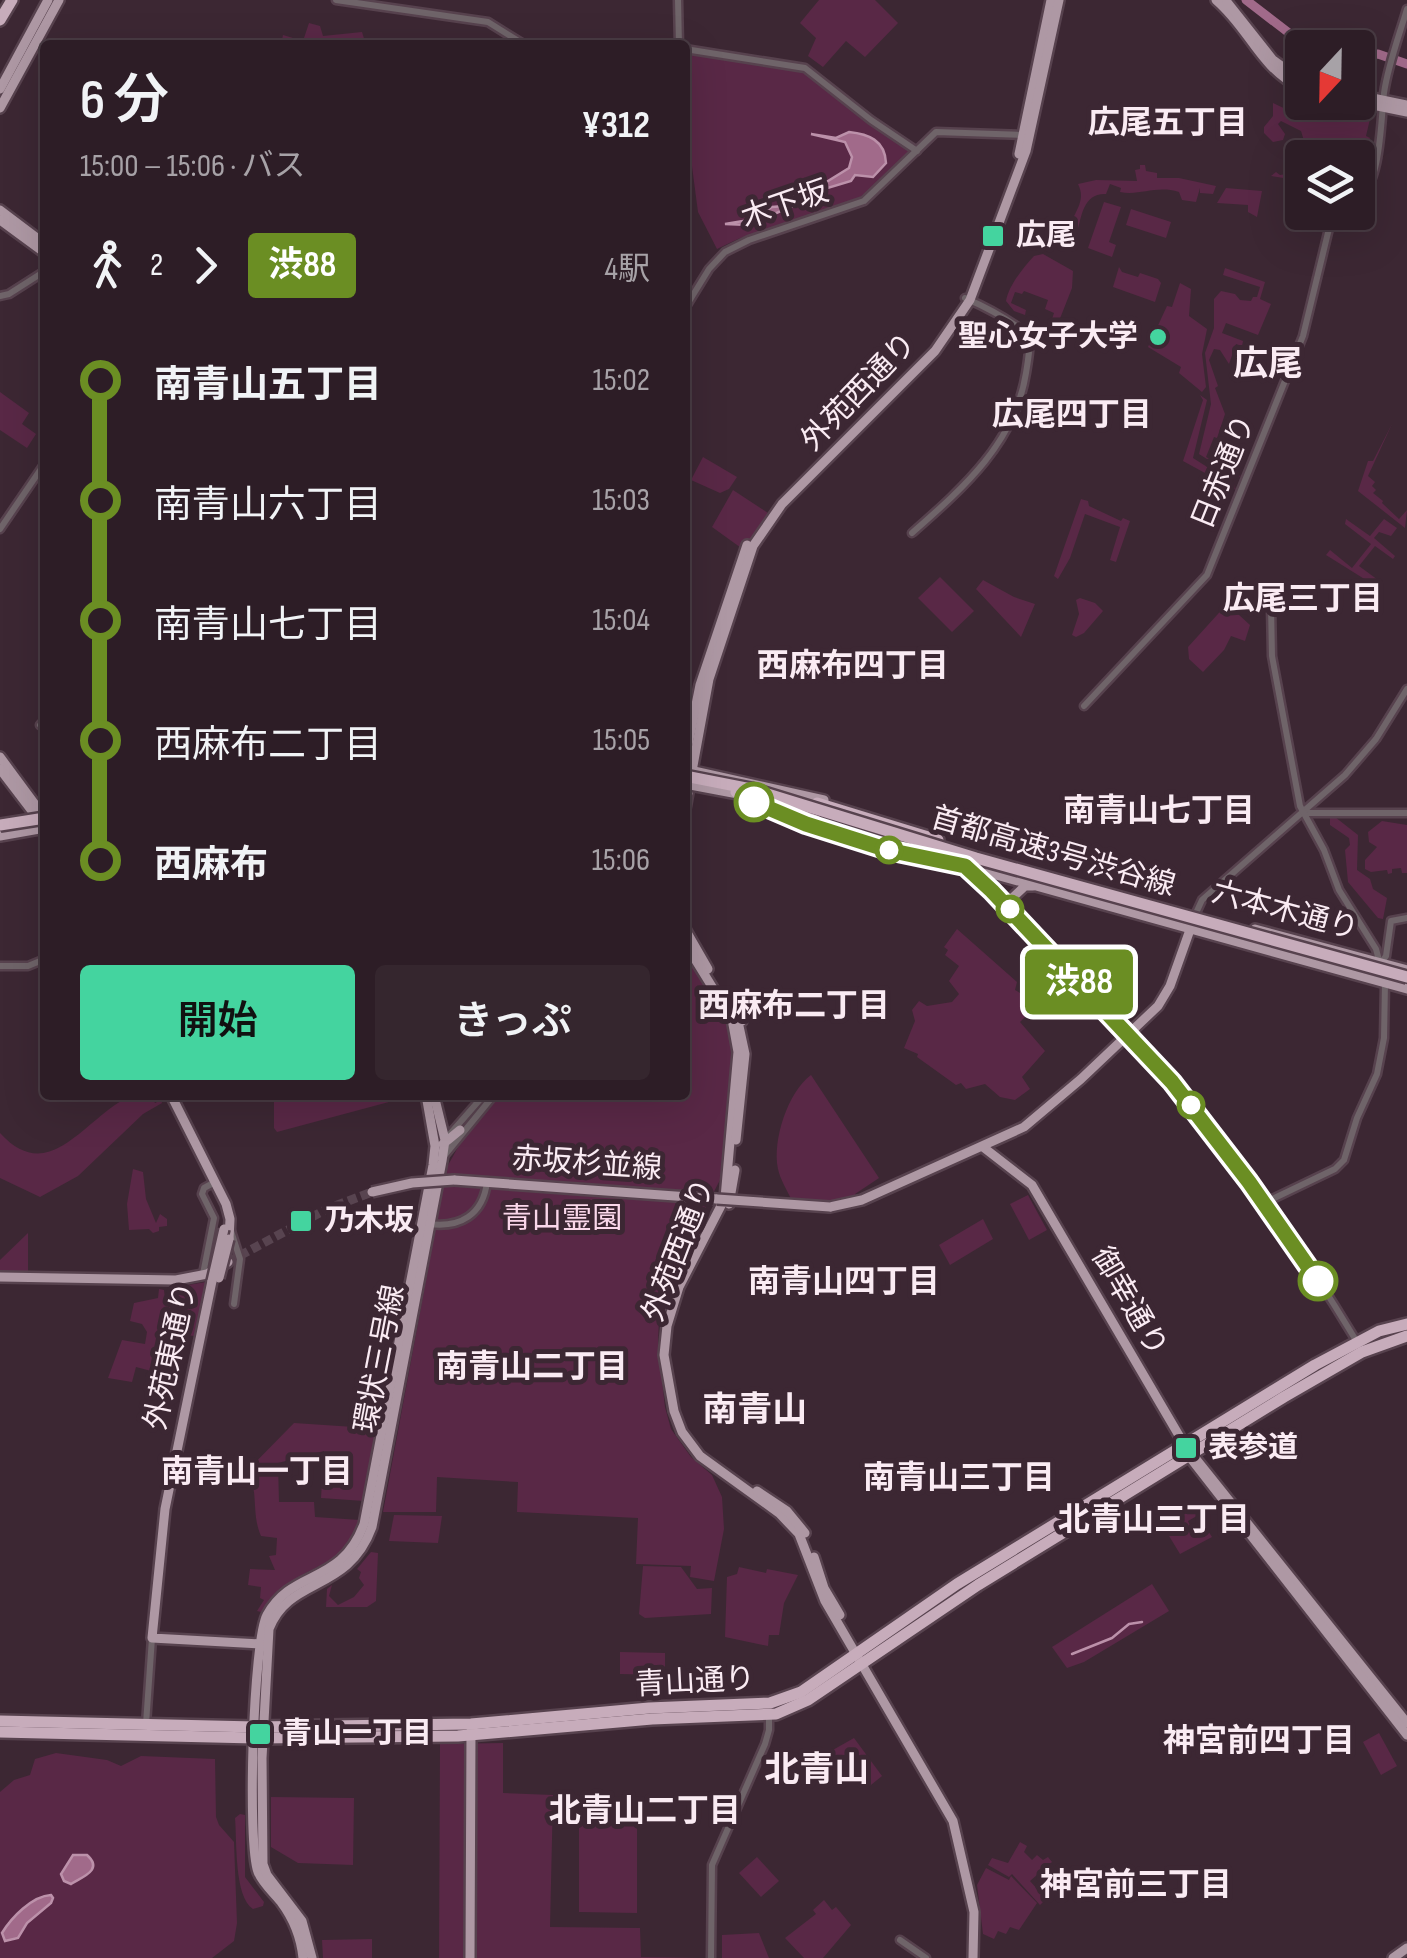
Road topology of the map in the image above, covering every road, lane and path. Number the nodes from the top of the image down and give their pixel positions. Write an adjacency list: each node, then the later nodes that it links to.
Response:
1 (48, 0): 14 (main road)
2 (59, 0): 18 (main road)
3 (336, 0): 9 (street)
4 (678, 0): 10 (street)
5 (1055, 0): 20 (main road, 外苑西通り)
6 (1216, 0): 13 (main road)
7 (1224, 0): 12 (main road)
8 (1407, 9): 17 (street)
9 (517, 40)
10 (681, 40)
11 (690, 48): 21 (street)
12 (1285, 69)
13 (1285, 79)
14 (0, 88)
15 (1375, 101): 17 (main road)
16 (1375, 103): 17 (main road)
17 (1384, 104): 19 (main road); 22 (street)
18 (0, 108)
19 (1407, 108)
20 (1026, 135): 21 (street); 31 (main road, 外苑西通り)
21 (917, 151): 30 (street, 木下坂)
22 (1375, 156)
23 (0, 210): 26 (main road)
24 (0, 220): 27 (main road)
25 (1329, 230): 37 (street, 日赤通り)
26 (40, 240)
27 (40, 249)
28 (40, 274): 29 (street)
29 (0, 296)
30 (690, 299)
31 (968, 299): 34 (street); 38 (main road, 外苑西通り); 40 (main road, 外苑西通り)
32 (40, 470): 33 (street)
33 (0, 530)
34 (912, 533)
35 (1271, 606): 50 (street)
36 (1407, 689): 50 (street)
37 (1084, 706)
38 (690, 734)
39 (0, 758): 52 (main road)
40 (690, 763)
41 (0, 769): 53 (main road)
42 (690, 779): 49 (main road, bridge)
43 (690, 780): 47 (highway, 首都高速3号渋谷線, bridge)
44 (690, 780): 48 (highway, 首都高速3号渋谷線, bridge)
45 (690, 780): 56 (main road)
46 (690, 781): 58 (main road)
47 (735, 791): 57 (highway, bridge); 69 (highway, 首都高速3号渋谷線, bridge)
48 (764, 792): 56 (highway, bridge); 69 (highway, 首都高速3号渋谷線, bridge)
49 (805, 808): 56 (main road); 57 (main road)
50 (1302, 813): 51 (street); 62 (street); 68 (street)
51 (1407, 813)
52 (40, 816)
53 (40, 816)
54 (40, 821): 55 (highway, bridge)
55 (0, 828)
56 (938, 840): 59 (main road)
57 (890, 842): 58 (highway); 59 (main road)
58 (930, 857): 59 (main road)
59 (969, 857): 60 (main road, 六本木通り); 62 (main road); 62 (main road); 63 (street)
60 (1036, 886): 62 (main road, 六本木通り); 63 (main road)
61 (1407, 918): 68 (street)
62 (1193, 921): 68 (main road, 六本木通り); 68 (main road, 六本木通り); 70 (main road)
63 (1022, 922): 70 (street)
64 (690, 938): 96 (main road, 外苑西通り)
65 (690, 951): 96 (main road, 外苑西通り)
66 (40, 961): 67 (street)
67 (0, 966)
68 (1383, 973): 69 (main road, 六本木通り); 69 (main road, 六本木通り); 85 (street)
69 (1407, 980)
70 (1130, 1034): 79 (main road); 85 (street)
71 (170, 1100): 82 (main road)
72 (428, 1100): 76 (main road, 環状三号線)
73 (434, 1100): 76 (main road, 環状三号線)
74 (486, 1100): 77 (street)
75 (486, 1100): 80 (street)
76 (436, 1124): 77 (main road); 78 (main road); 83 (main road, 環状三号線)
77 (460, 1127): 78 (main road)
78 (445, 1140): 80 (main road, 環状三号線); 83 (main road)
79 (983, 1147): 81 (main road, 赤坂杉並線, bridge); 95 (main road, 御幸通り)
80 (442, 1160): 86 (main road, 環状三号線)
81 (487, 1182): 84 (main road, 赤坂杉並線, bridge); 86 (street)
82 (212, 1183): 87 (main road); 90 (street)
83 (429, 1190): 86 (main road, 環状三号線)
84 (372, 1192)
85 (1264, 1203): 94 (street)
86 (426, 1224): 98 (main road, 環状三号線)
87 (228, 1232): 90 (main road, 外苑東通り, bridge); 91 (street)
88 (228, 1262): 90 (main road)
89 (0, 1277): 90 (main road)
90 (211, 1278): 97 (main road, 外苑東通り)
91 (234, 1304)
92 (1407, 1324): 94 (highway, 青山通り)
93 (1407, 1336): 94 (highway, 青山通り)
94 (1360, 1347): 95 (highway, 青山通り)
95 (1187, 1450): 99 (highway, 青山通り); 102 (main road); 107 (main road)
96 (725, 1471): 99 (main road, 外苑西通り)
97 (154, 1638): 98 (main road); 104 (street)
98 (264, 1644): 106 (main road)
99 (860, 1659): 100 (highway, 青山通り); 115 (main road, 外苑西通り)
100 (769, 1709): 103 (highway, 青山通り); 113 (street)
101 (0, 1721): 104 (highway, 青山通り)
102 (1407, 1723)
103 (471, 1729): 106 (highway, 青山通り); 112 (main road)
104 (147, 1730): 105 (highway, 青山通り); 106 (highway, 青山通り)
105 (0, 1732)
106 (259, 1733): 110 (main road); 111 (main road)
107 (1407, 1736)
108 (900, 1940): 114 (street)
109 (1405, 1954): 116 (main road)
110 (303, 1958)
111 (312, 1958)
112 (470, 1958)
113 (711, 1958)
114 (926, 1958)
115 (973, 1958)
116 (1393, 1958)

